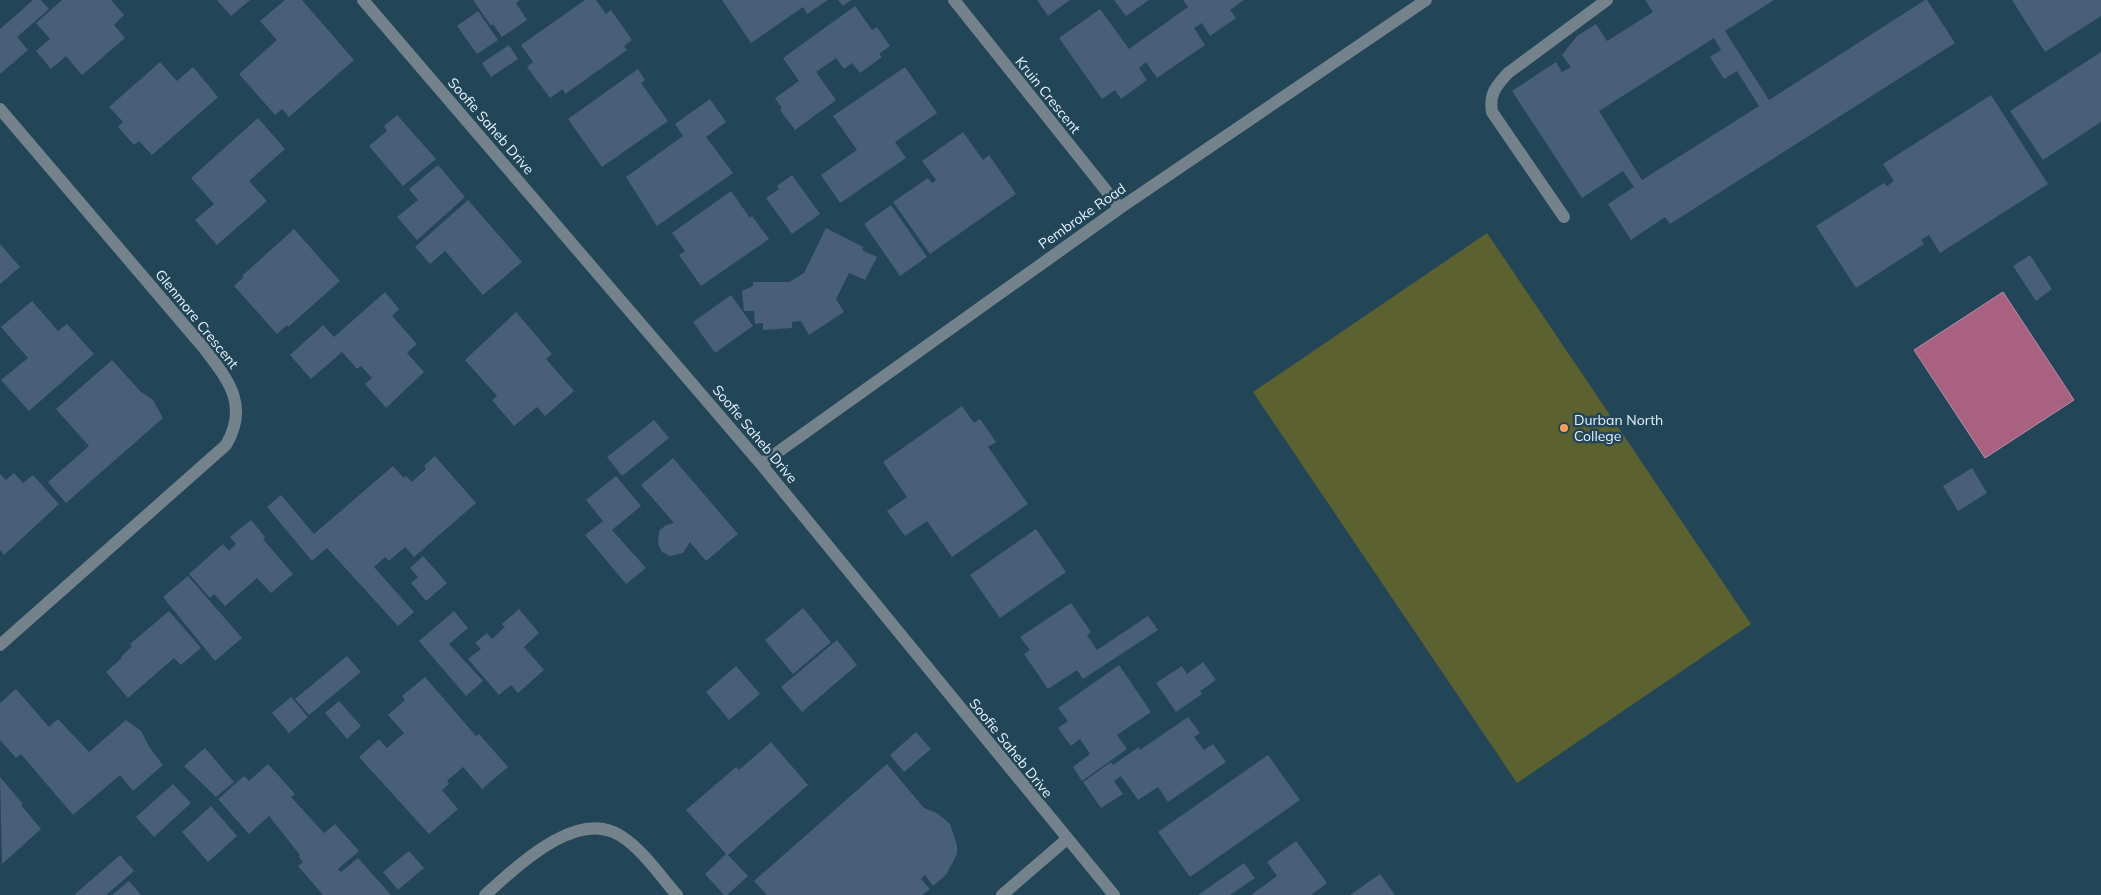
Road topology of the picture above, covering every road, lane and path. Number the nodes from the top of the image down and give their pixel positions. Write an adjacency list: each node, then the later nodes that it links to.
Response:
1 (363, 0): 8 (street, Soofie Saheb Drive)
2 (954, 0): 6 (street, Kruin Crescent)
3 (1426, 0): 6 (street, Pembroke Road)
4 (1607, 0): 7 (street)
5 (0, 109): 9 (street, Glenmore Crescent)
6 (1120, 208): 8 (street, Pembroke Road)
7 (1564, 217)
8 (761, 464): 10 (street, Soofie Saheb Drive)
9 (0, 645)
10 (1067, 840): 13 (street); 14 (street, Soofie Saheb Drive)
11 (485, 895): 12 (street)
12 (677, 895)
13 (1002, 895)
14 (1114, 895)

